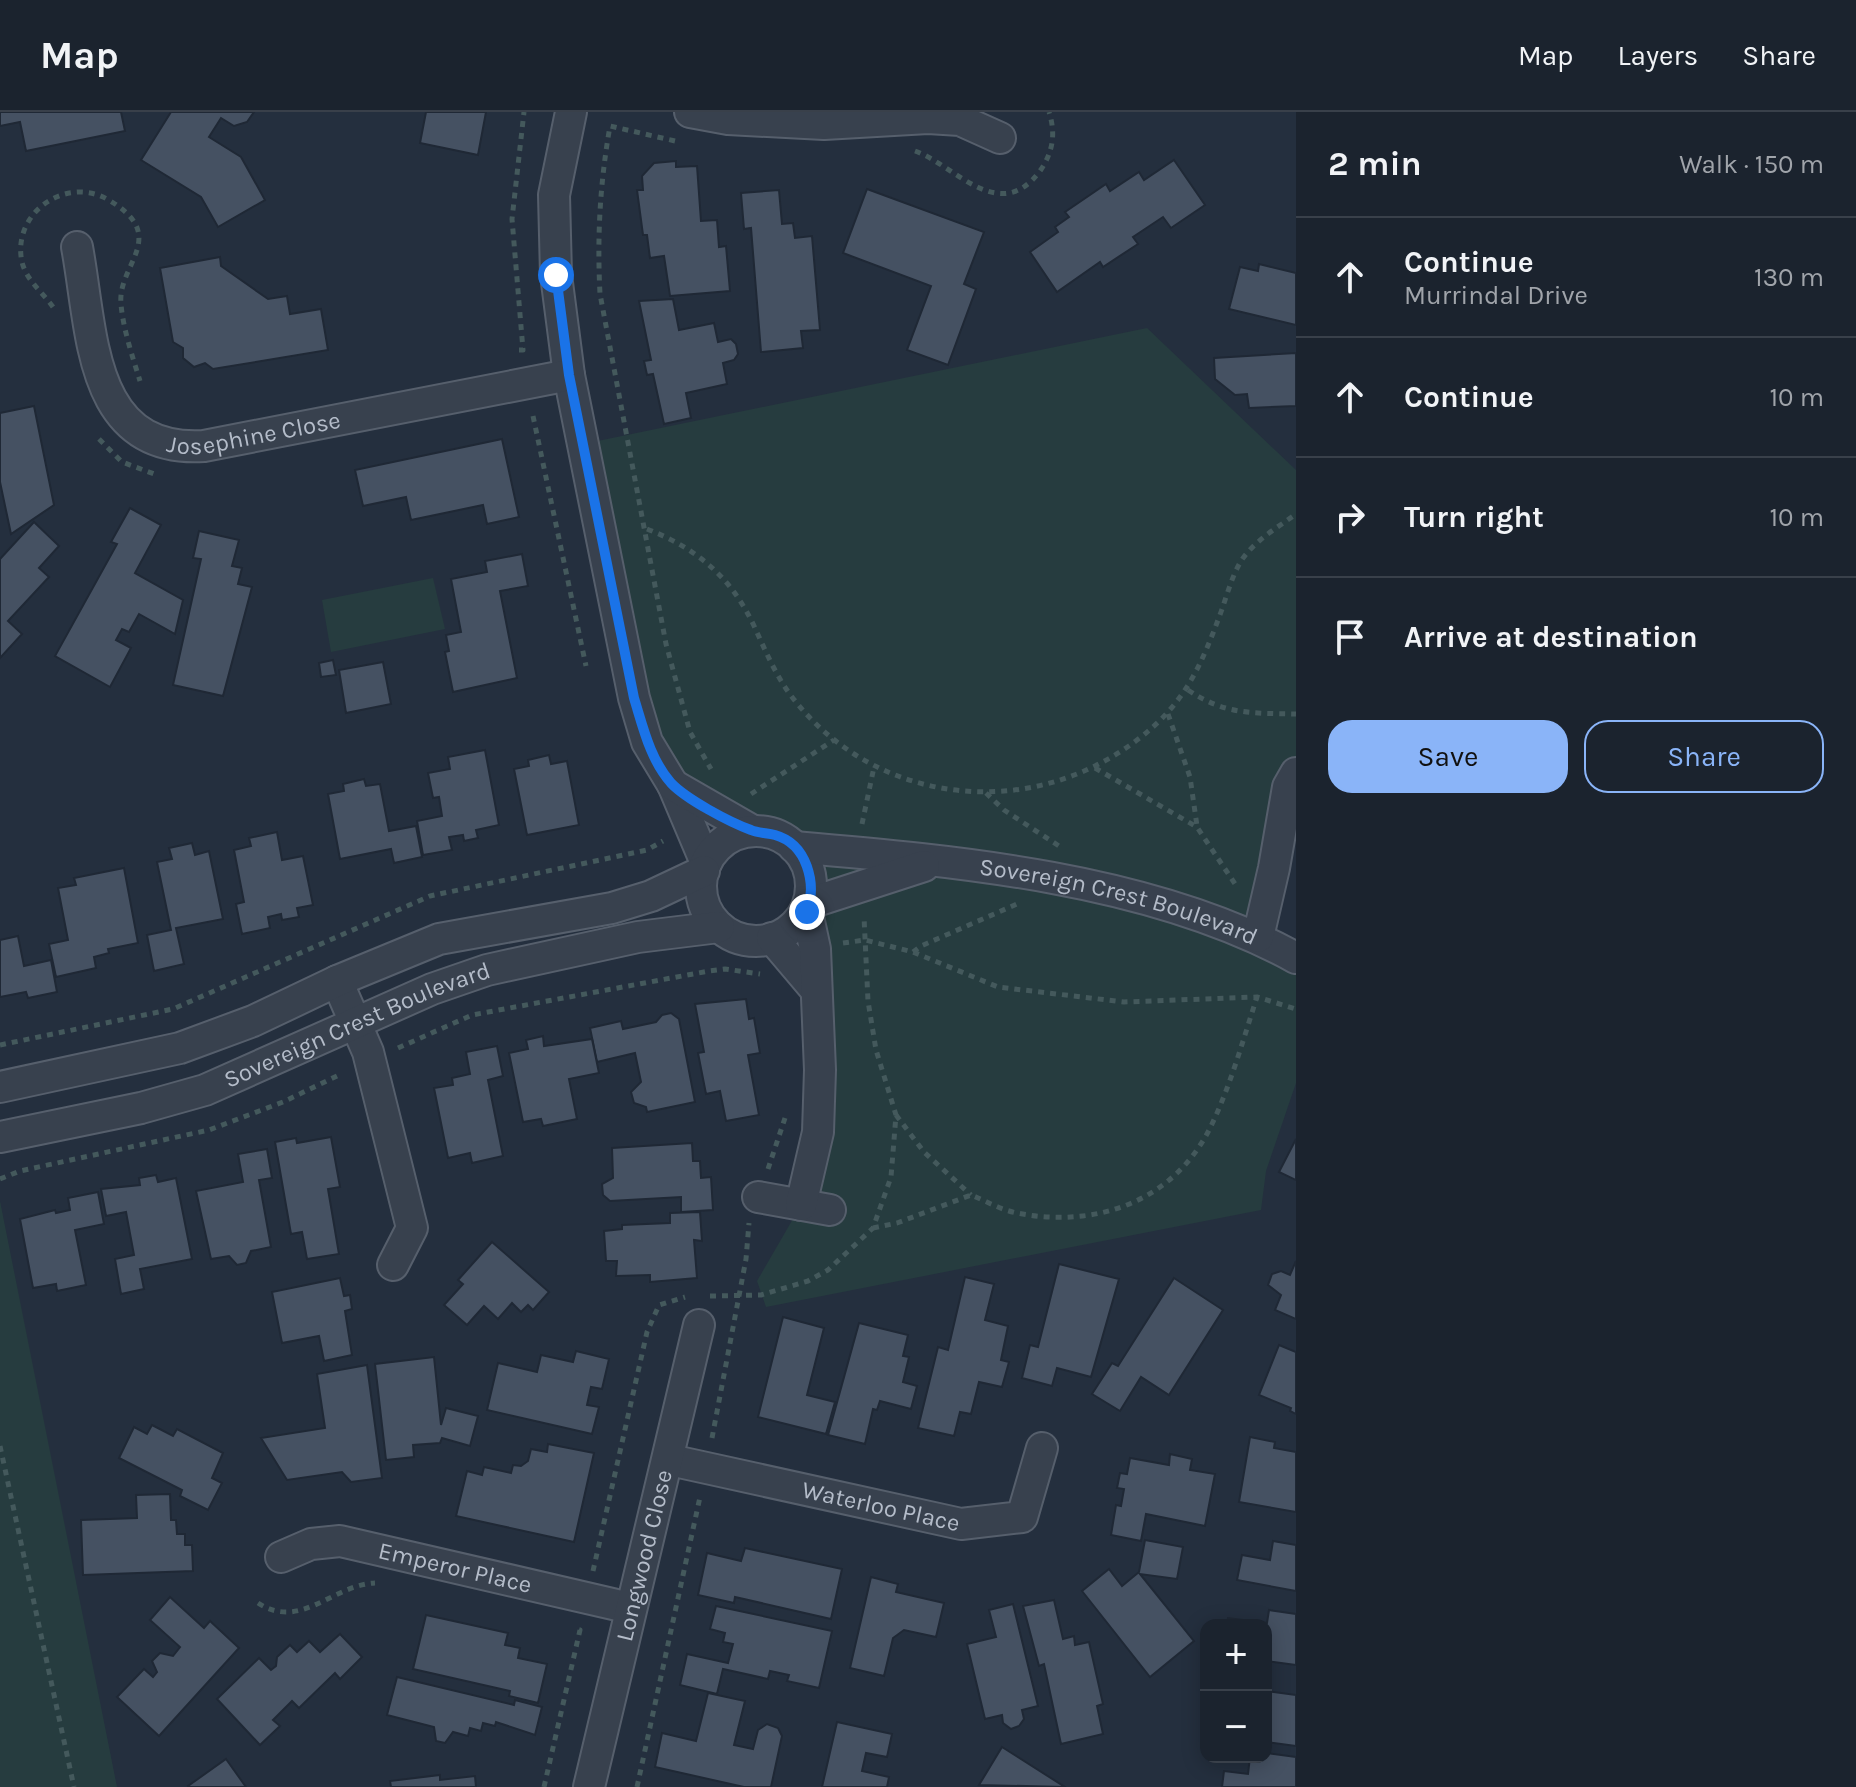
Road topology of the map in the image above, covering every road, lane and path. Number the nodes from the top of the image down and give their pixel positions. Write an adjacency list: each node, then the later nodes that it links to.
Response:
1 (524, 112): 8 (path)
2 (571, 112): 9 (street)
3 (690, 112): 5 (street)
4 (610, 126): 15 (path)
5 (1000, 138)
6 (77, 247): 9 (street, Josephine Close)
7 (59, 317): 10 (path)
8 (507, 353)
9 (569, 375): 25 (street)
10 (142, 386)
11 (520, 418): 16 (path)
12 (97, 436): 13 (path)
13 (160, 475)
14 (1296, 514): 17 (path)
15 (647, 529): 20 (path); 24 (path)
16 (586, 666)
17 (1188, 690): 18 (path); 19 (path)
18 (1168, 714): 22 (path); 28 (path)
19 (1296, 714)
20 (834, 740): 21 (path); 27 (path)
21 (874, 767): 26 (path); 33 (path)
22 (1094, 768): 26 (path); 28 (path)
23 (1296, 773): 41 (street)
24 (717, 776)
25 (673, 785): 29 (street); 35 (street)
26 (986, 792): 32 (path)
27 (742, 799)
28 (1197, 827): 37 (path)
29 (753, 831): 31 (street); 35 (street)
30 (663, 841): 53 (path)
31 (794, 847): 33 (street, Sovereign Crest Boulevard); 39 (street)
32 (1064, 849)
33 (856, 852): 34 (street, Sovereign Crest Boulevard)
34 (934, 863): 36 (street, Sovereign Crest Boulevard); 41 (street, Sovereign Crest Boulevard)
35 (705, 867): 40 (street); 48 (street, Sovereign Crest Boulevard)
36 (863, 886): 39 (street, Sovereign Crest Boulevard); 43 (path)
37 (1240, 891)
38 (1024, 902): 45 (path)
39 (808, 908): 42 (street); 49 (street)
40 (719, 927): 42 (street); 52 (street, Sovereign Crest Boulevard)
41 (1258, 937): 46 (street, Sovereign Crest Boulevard)
42 (772, 938): 49 (street)
43 (865, 940): 44 (path); 45 (path); 57 (path)
44 (830, 944)
45 (913, 952): 50 (path)
46 (1296, 958)
47 (775, 978): 54 (path)
48 (337, 981): 52 (street); 55 (street, Sovereign Crest Boulevard)
49 (816, 990): 60 (street)
50 (1257, 997): 51 (path); 59 (path)
51 (1296, 1009)
52 (358, 1025): 58 (street, Sovereign Crest Boulevard); 62 (street)
53 (0, 1045)
54 (390, 1052)
55 (0, 1087)
56 (786, 1114): 60 (path)
57 (896, 1115): 59 (path); 61 (path)
58 (0, 1137)
59 (971, 1195): 61 (path)
60 (758, 1197): 63 (path)
61 (873, 1228): 63 (path)
62 (393, 1265)
63 (739, 1294): 65 (path); 71 (path)
64 (699, 1325): 68 (street, Longwood Close)
65 (711, 1443)
66 (0, 1446): 76 (path)
67 (1042, 1448): 68 (street, Waterloo Place)
68 (670, 1460): 74 (street, Longwood Close)
69 (702, 1488): 79 (path)
70 (281, 1557): 74 (street, Emperor Place)
71 (591, 1579)
72 (377, 1583): 73 (path)
73 (258, 1603)
74 (630, 1608): 78 (street, Longwood Close)
75 (564, 1626): 77 (path)
76 (74, 1787)
77 (544, 1787)
78 (589, 1787)
79 (637, 1787)

